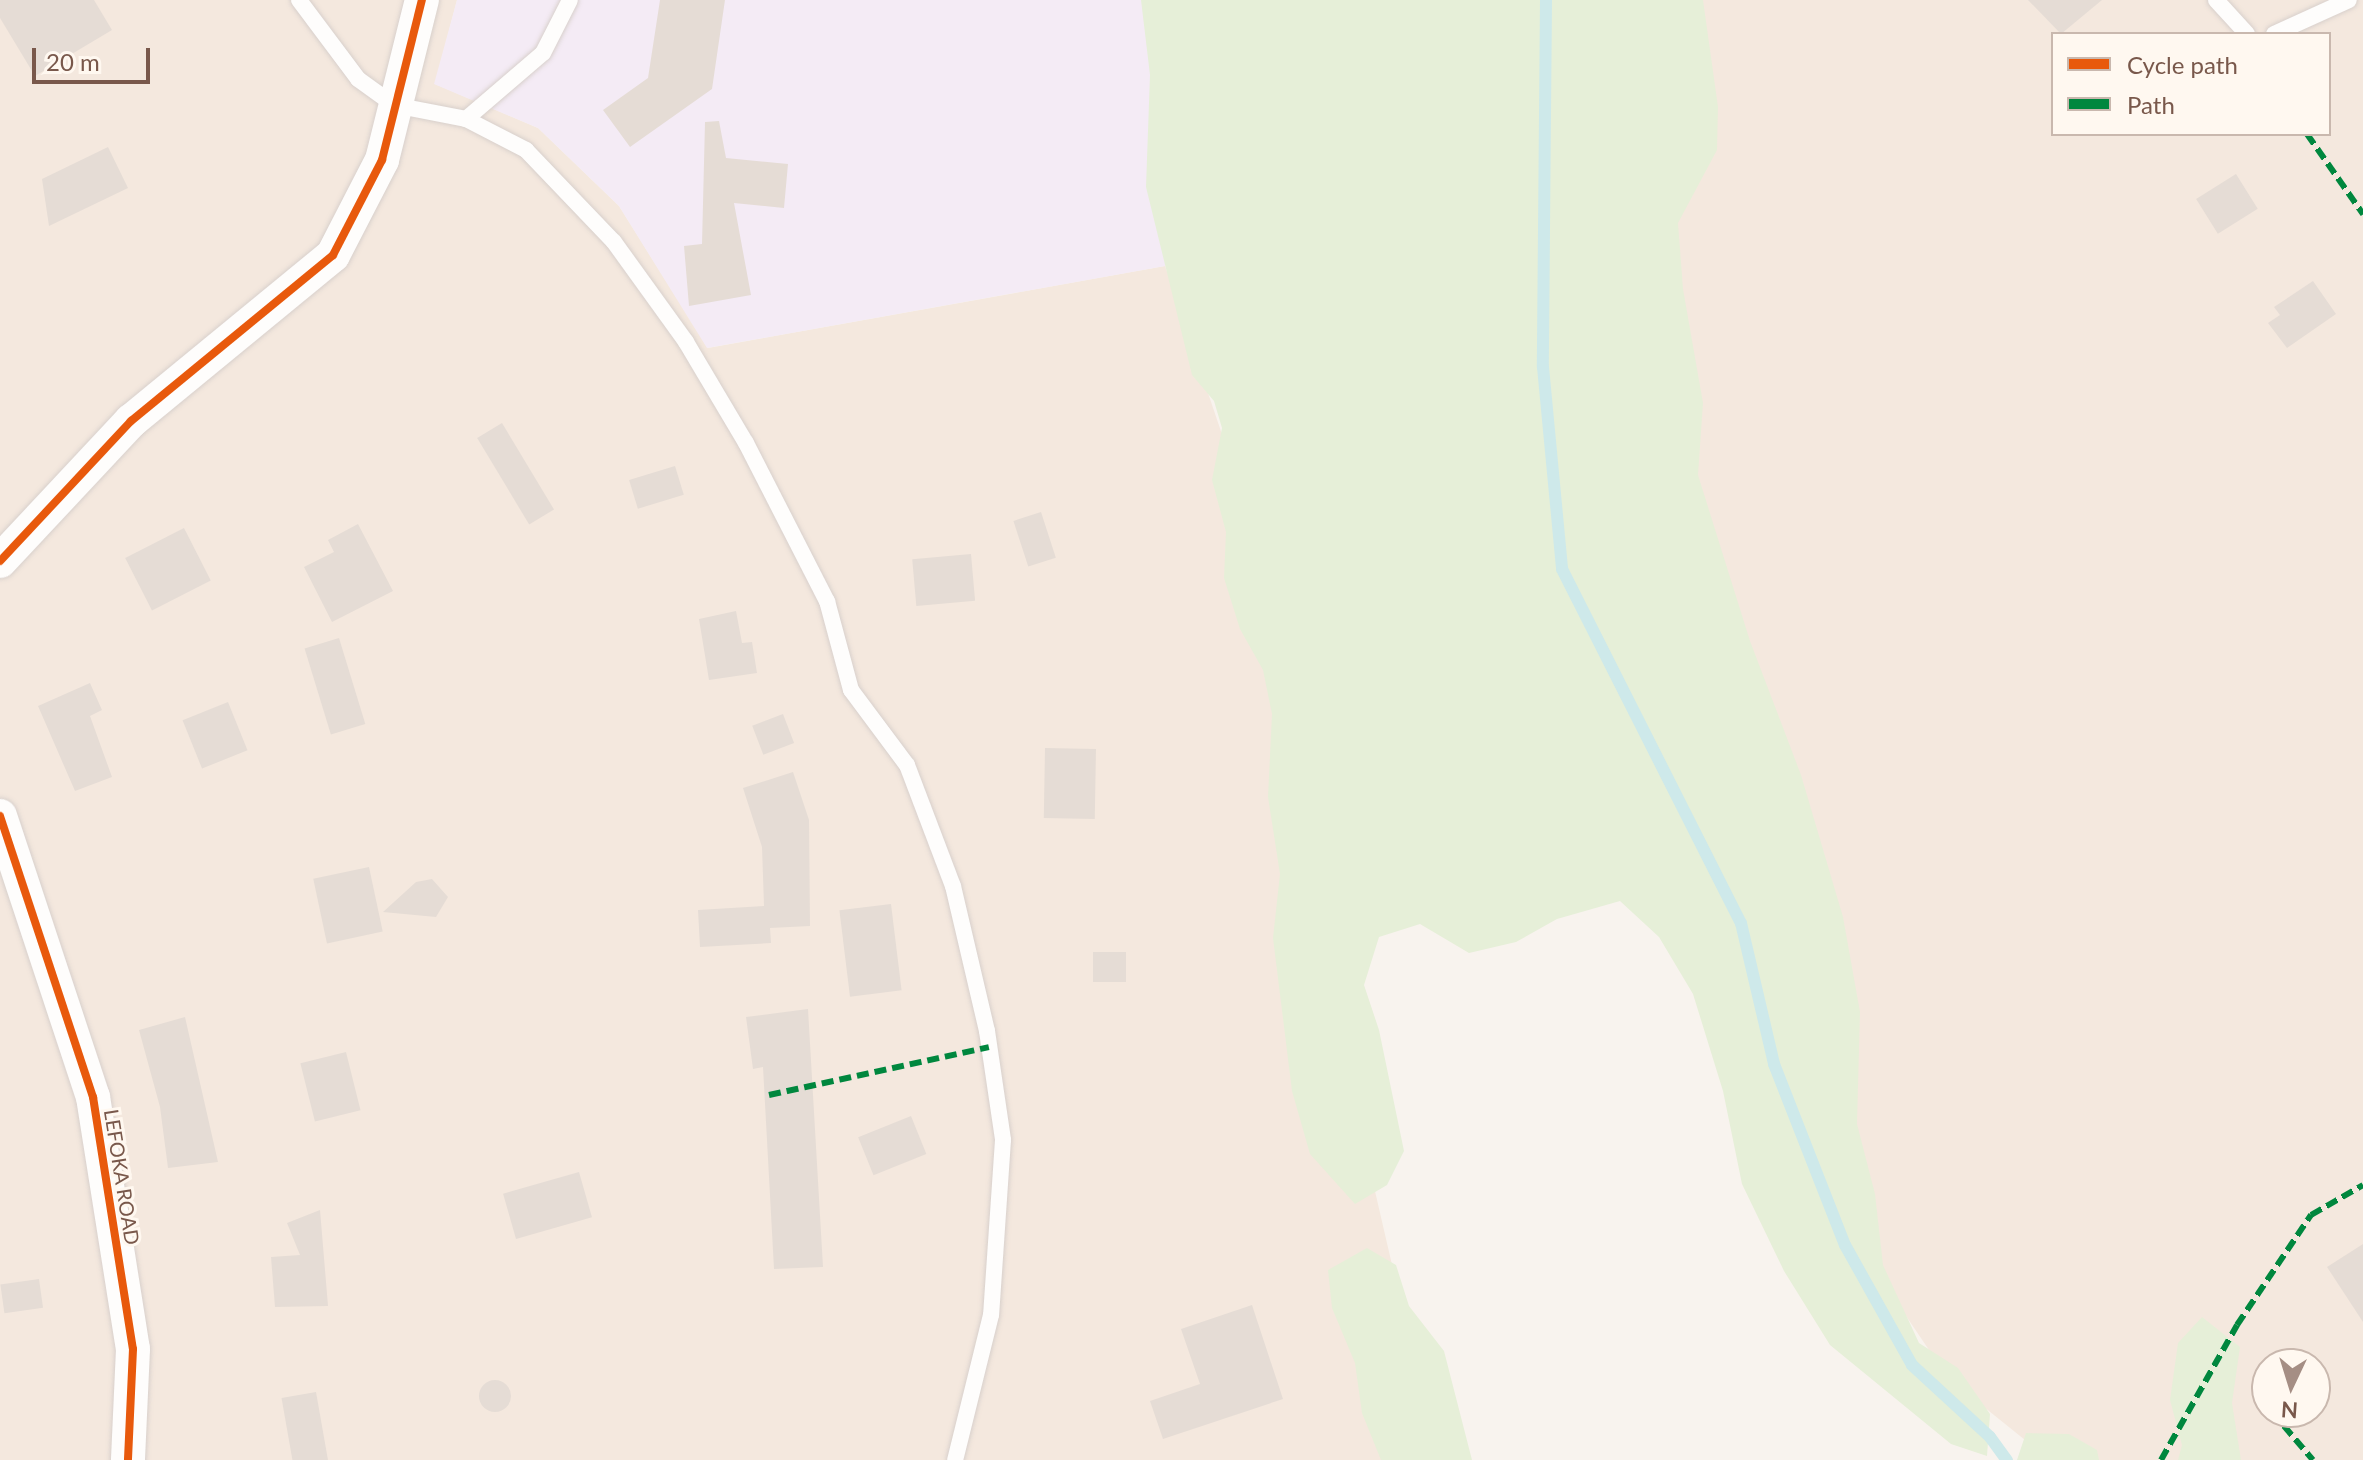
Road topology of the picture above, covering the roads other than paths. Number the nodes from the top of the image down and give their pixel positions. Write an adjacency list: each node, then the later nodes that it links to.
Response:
1 (299, 0): 8 (lane)
2 (422, 0): 8 (street)
3 (570, 0): 9 (lane)
4 (2216, 0): 6 (lane)
5 (2349, 0): 7 (lane)
6 (2245, 32)
7 (2278, 32)
8 (394, 105): 9 (lane); 10 (street)
9 (466, 119): 13 (lane)
10 (0, 561)
11 (0, 816): 12 (street, LEFOKA ROAD)
12 (128, 1460)
13 (955, 1460)

